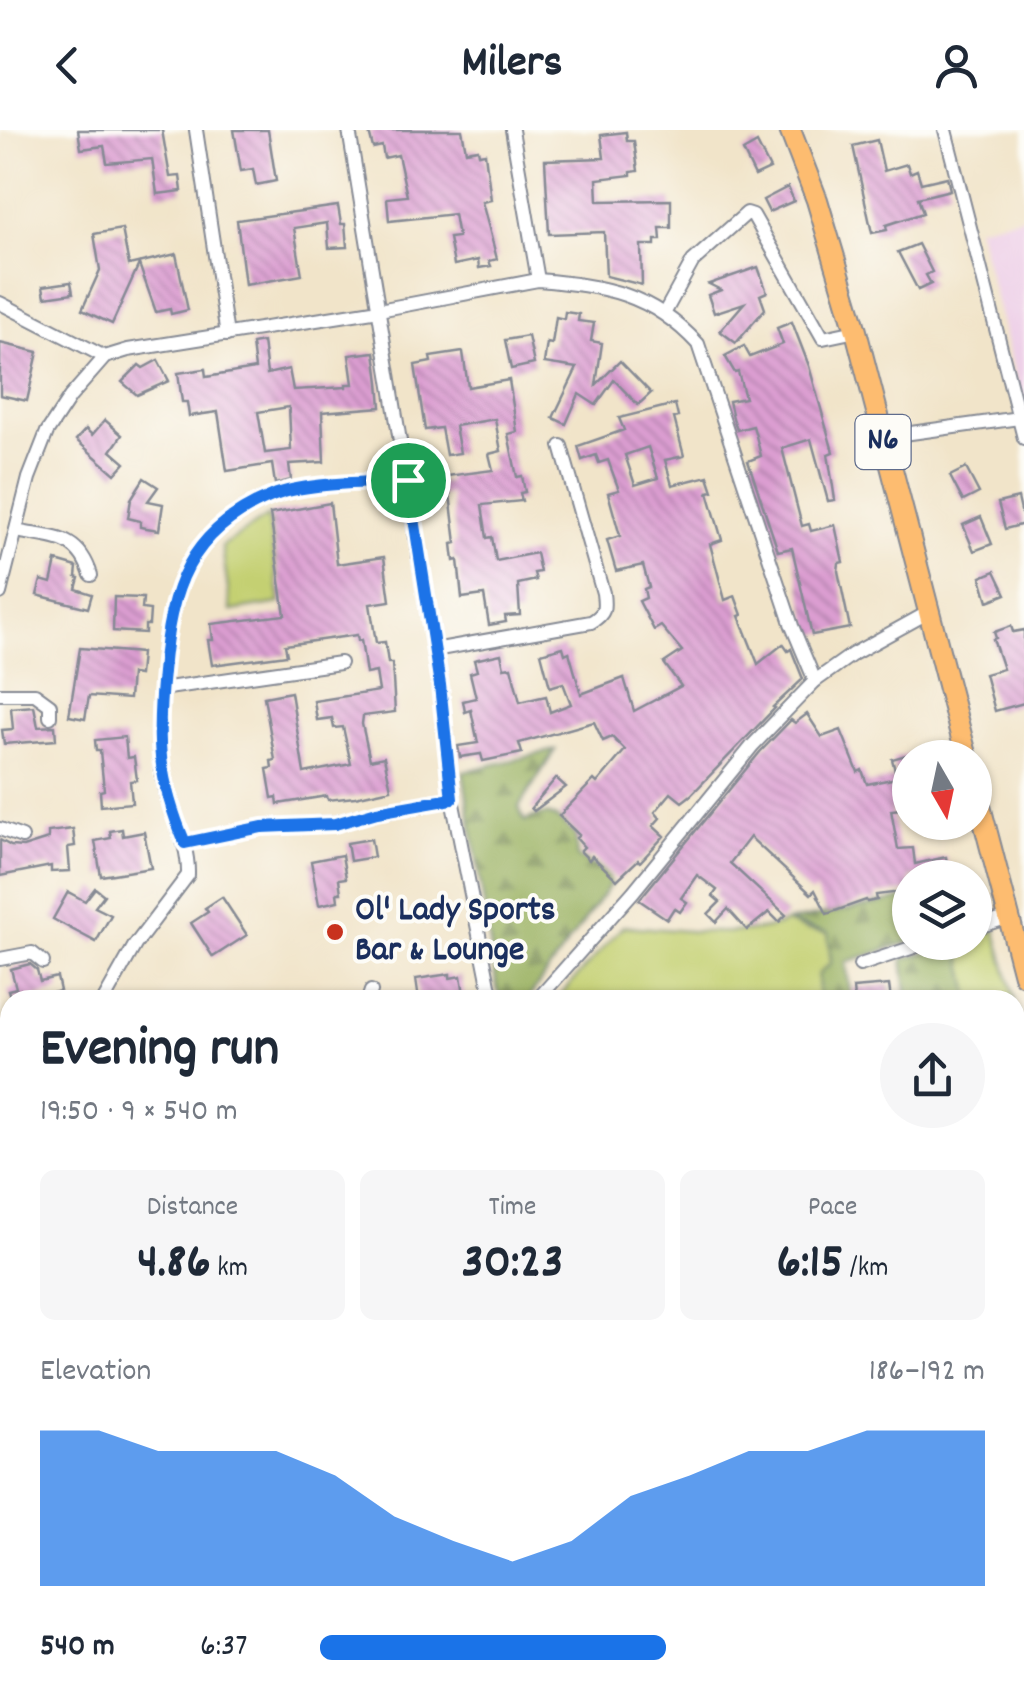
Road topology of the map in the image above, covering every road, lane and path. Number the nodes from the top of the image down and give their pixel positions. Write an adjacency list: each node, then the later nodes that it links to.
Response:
1 (196, 130): 11 (street)
2 (350, 130): 8 (street)
3 (512, 130): 6 (street)
4 (790, 130): 10 (highway, N6)
5 (944, 130): 13 (street)
6 (538, 280): 8 (street); 9 (street)
7 (0, 304): 12 (street)
8 (379, 310): 11 (street); 17 (street)
9 (664, 312): 10 (street); 24 (street)
10 (856, 331): 14 (highway, N6)
11 (227, 335): 12 (street)
12 (105, 357): 18 (street)
13 (1019, 418): 14 (street); 15 (street)
14 (882, 437): 21 (highway, N6)
15 (1024, 438)
16 (561, 446): 22 (street)
17 (408, 480): 22 (street); 25 (street)
18 (16, 531): 19 (street); 20 (street)
19 (91, 575)
20 (0, 593)
21 (929, 612): 24 (street); 28 (highway, N6)
22 (434, 650): 29 (street)
23 (340, 664): 25 (street)
24 (815, 681): 43 (street)
25 (161, 689): 33 (street)
26 (0, 694): 27 (street)
27 (50, 717)
28 (962, 740)
29 (452, 799): 33 (street); 42 (street)
30 (0, 829): 31 (street)
31 (22, 837)
32 (989, 840): 34 (highway)
33 (185, 843): 41 (street)
34 (1009, 917): 35 (street); 40 (highway)
35 (992, 922)
36 (892, 954): 39 (street)
37 (0, 959): 38 (street)
38 (43, 962)
39 (860, 964)
40 (1024, 975)
41 (109, 990)
42 (490, 990)
43 (550, 990)

